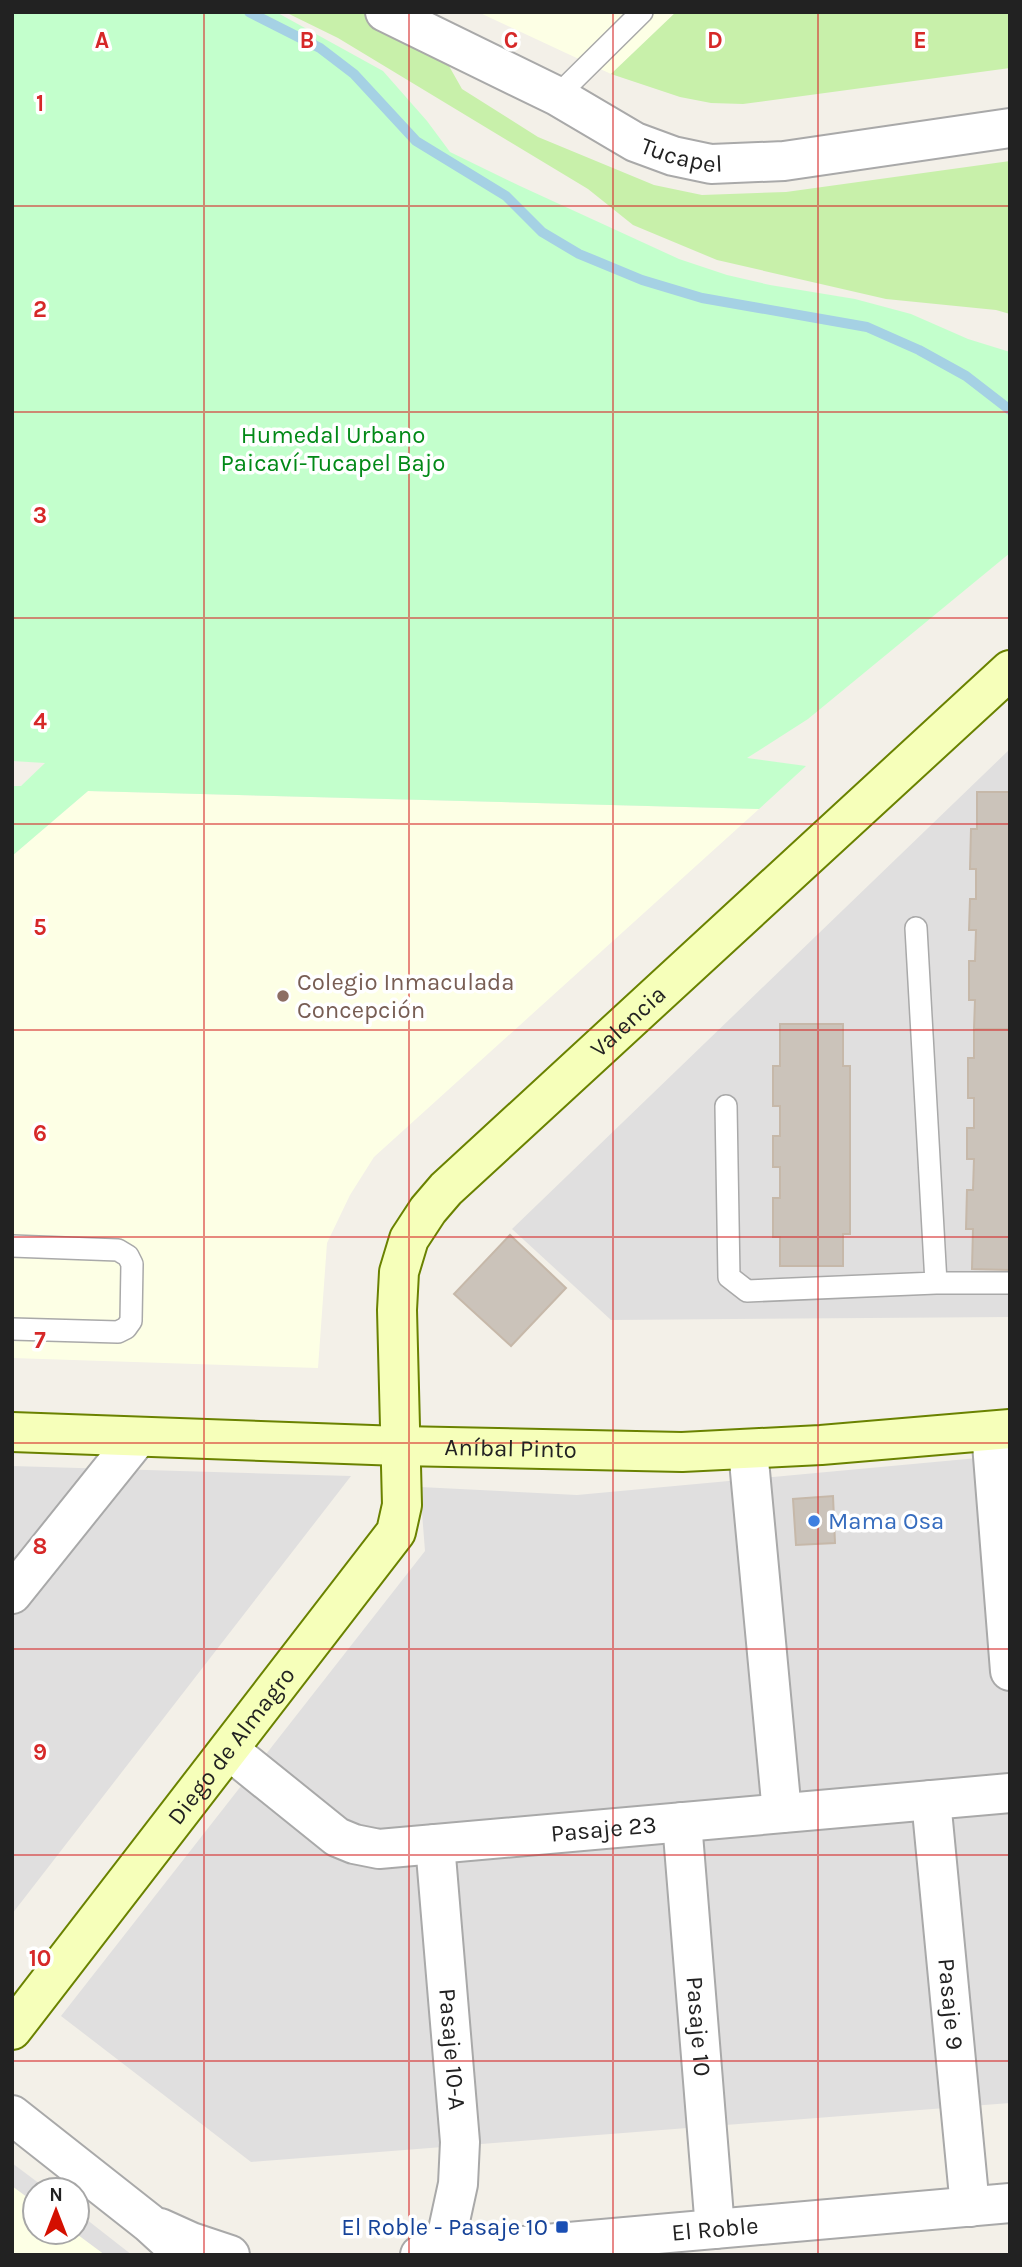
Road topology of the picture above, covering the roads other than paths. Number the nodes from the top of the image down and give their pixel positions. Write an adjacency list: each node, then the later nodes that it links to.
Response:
1 (385, 12): 3 (street, Tucapel)
2 (642, 12): 3 (lane)
3 (557, 96): 4 (street, Tucapel)
4 (1010, 128)
5 (1005, 683): 15 (street, Valencia)
6 (916, 928): 9 (lane)
7 (726, 1106): 9 (lane)
8 (12, 1246): 11 (lane)
9 (936, 1283): 10 (lane)
10 (1010, 1283)
11 (12, 1329)
12 (1000, 1430): 16 (street, Aníbal Pinto); 18 (street)
13 (12, 1432): 14 (street, Aníbal Pinto)
14 (138, 1437): 15 (street, Aníbal Pinto); 17 (street)
15 (400, 1446): 16 (street, Aníbal Pinto); 19 (street, Diego de Almagro)
16 (748, 1450): 22 (street)
17 (12, 1594)
18 (1010, 1671)
19 (229, 1750): 24 (street, Pasaje 23); 25 (street, Diego de Almagro)
20 (1010, 1793): 21 (street, Pasaje 23)
21 (931, 1800): 22 (street, Pasaje 23); 28 (street, Pasaje 9)
22 (782, 1813): 23 (street, Pasaje 23)
23 (682, 1822): 24 (street, Pasaje 23); 30 (street, Pasaje 10)
24 (435, 1844): 31 (street, Pasaje 10-A)
25 (15, 2020)
26 (12, 2115): 29 (street)
27 (1010, 2203): 28 (street, El Roble)
28 (970, 2207): 30 (street, El Roble)
29 (149, 2223): 32 (street); 33 (street)
30 (715, 2229): 31 (street, El Roble)
31 (432, 2254)
32 (184, 2255)
33 (230, 2255)

